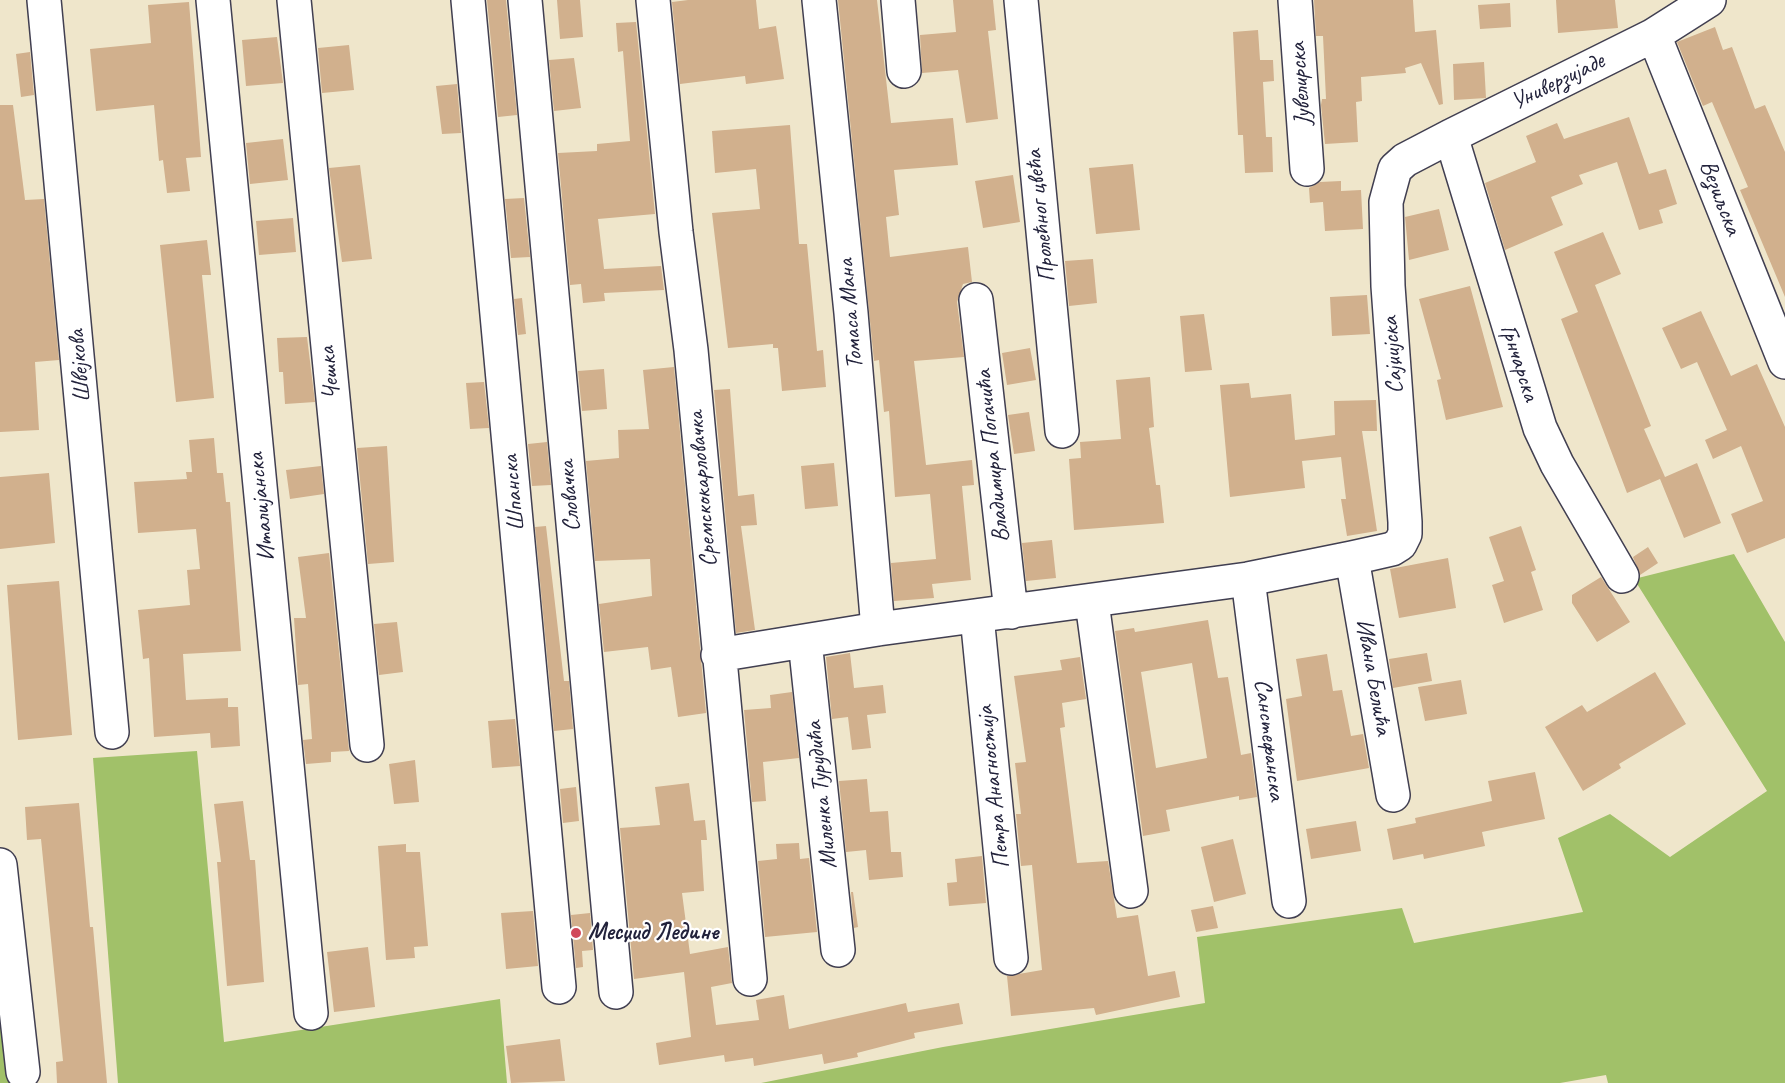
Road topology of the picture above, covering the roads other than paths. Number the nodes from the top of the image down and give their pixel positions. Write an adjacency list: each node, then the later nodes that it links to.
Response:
1 (44, 0): 29 (street, Швејкова)
2 (213, 0): 40 (street, Италијанска)
3 (294, 0): 30 (street, Чешка)
4 (468, 0): 38 (street, Шпанска)
5 (525, 0): 39 (street, Словачка)
6 (653, 0): 28 (street, Сремскокарловачка)
7 (819, 0): 26 (street, Томаса Мана)
8 (898, 0): 13 (street)
9 (1021, 0): 19 (street, Пролећног цвећа)
10 (1295, 0): 16 (street, Јувелирска)
11 (1709, 0): 12 (street, Универзијаде)
12 (1654, 35): 14 (street, Универзијаде); 18 (street, Везиљска)
13 (904, 71)
14 (1451, 136): 15 (street, Универзијаде); 21 (street, Грнчарска)
15 (1405, 160): 20 (street, Сајџијска)
16 (1307, 169)
17 (976, 300): 24 (street, Владимира Погачића)
18 (1785, 362)
19 (1062, 431)
20 (1352, 558): 22 (street); 31 (street, Ивана Белића)
21 (1622, 576)
22 (1248, 579): 23 (street); 34 (street, Санстефанска)
23 (1092, 602): 24 (street); 33 (street)
24 (1011, 612): 25 (street)
25 (977, 616): 26 (street); 36 (street, Петра Анагностија)
26 (878, 628): 27 (street)
27 (805, 640): 28 (street); 35 (street, Миленка Турудића)
28 (718, 655): 37 (street, Сремскокарловачка)
29 (112, 732)
30 (367, 745)
31 (1394, 795)
32 (0, 865): 41 (street)
33 (1131, 891)
34 (1289, 901)
35 (838, 950)
36 (1011, 958)
37 (750, 979)
38 (559, 987)
39 (616, 992)
40 (311, 1013)
41 (22, 1072)

